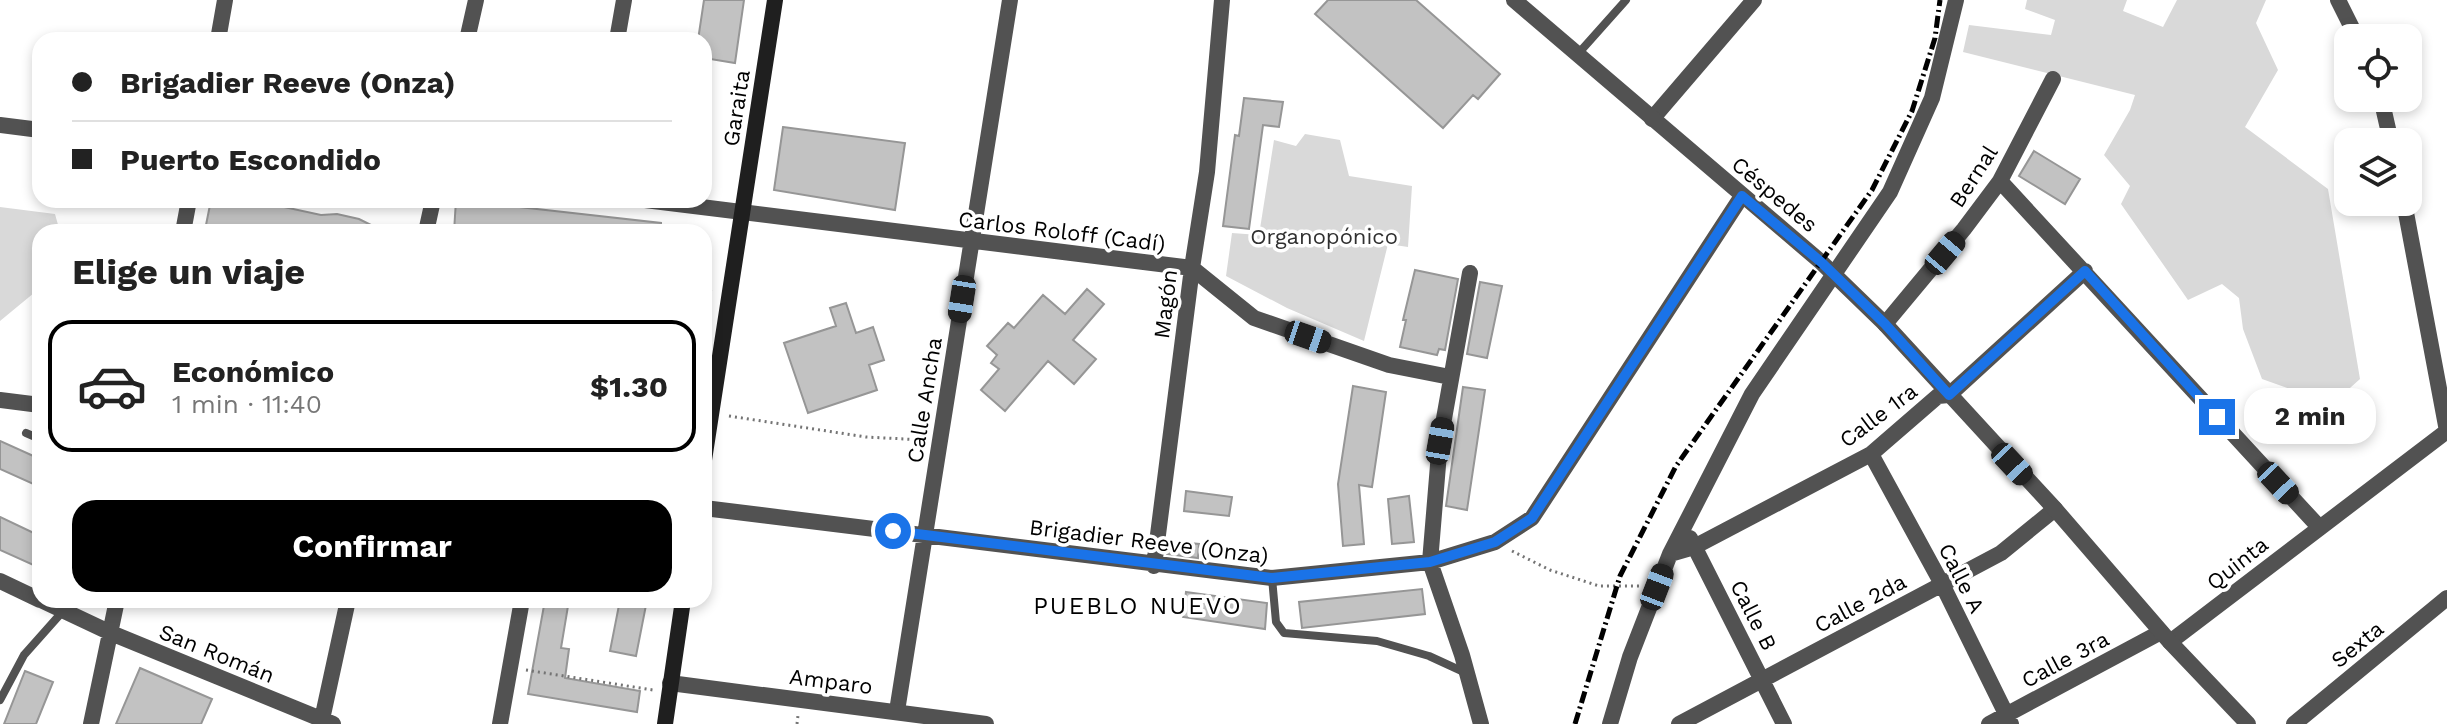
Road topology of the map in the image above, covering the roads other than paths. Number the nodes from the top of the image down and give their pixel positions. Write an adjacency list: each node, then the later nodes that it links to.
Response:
1 (225, 0): 13 (street)
2 (476, 0): 14 (street)
3 (624, 0): 15 (street)
4 (775, 0): 24 (main road, Garaita)
5 (1010, 0): 26 (street, Calle Ancha)
6 (1222, 0): 27 (street, Magón)
7 (1514, 0): 16 (street, Céspedes)
8 (1626, 0): 16 (lane)
9 (1754, 0): 18 (street)
10 (1956, 0): 30 (street)
11 (2338, 0): 12 (street)
12 (2350, 24)
13 (219, 32)
14 (469, 32)
15 (618, 32)
16 (1577, 55): 18 (street, Céspedes)
17 (2053, 79): 21 (street, Bernal)
18 (1652, 119): 22 (street, Céspedes)
19 (0, 125): 20 (street)
20 (32, 129)
21 (2000, 181): 28 (street); 31 (street, Bernal)
22 (1742, 196): 30 (street, Céspedes); 48 (street, Brigadier Reeve (Onza))
23 (710, 208): 24 (street, Carlos Roloff (Cadí))
24 (743, 212): 26 (street, Carlos Roloff (Cadí)); 36 (main road, Garaita)
25 (2407, 216): 37 (street)
26 (971, 242): 27 (street, Carlos Roloff (Cadí)); 45 (street, Calle Ancha)
27 (1192, 268): 32 (street, Carlos Roloff (Cadí)); 49 (street, Magón)
28 (2085, 271): 33 (street, Calle 1ra); 44 (street)
29 (1470, 273): 32 (street)
30 (1834, 276): 31 (street, Céspedes); 43 (street)
31 (1885, 324): 33 (street, Céspedes)
32 (1450, 377): 48 (street)
33 (1949, 395): 40 (street, Calle 1ra); 42 (street, Céspedes)
34 (0, 400): 35 (street)
35 (32, 404)
36 (712, 408)
37 (2447, 431): 44 (street, Quinta)
38 (26, 433): 39 (lane)
39 (32, 436)
40 (1871, 454): 46 (street, Calle 1ra); 52 (street, Calle A)
41 (712, 509): 45 (street, Brigadier Reeve (Onza))
42 (2055, 509): 52 (street, Calle 2da); 62 (street, Céspedes)
43 (1684, 526): 46 (street, Calle B); 47 (street)
44 (2319, 527): 62 (street, Quinta)
45 (925, 535): 49 (street, Brigadier Reeve (Onza)); 67 (street, Calle Ancha)
46 (1694, 547): 47 (street, Calle 1ra); 64 (street, Calle B)
47 (1670, 554): 75 (street)
48 (1430, 562): 50 (street, Brigadier Reeve (Onza)); 63 (street)
49 (1154, 566): 50 (street, Brigadier Reeve (Onza))
50 (1272, 578): 63 (lane)
51 (0, 581): 53 (street, San Román)
52 (1942, 584): 64 (street, Calle 2da); 68 (street, Calle A)
53 (32, 596)
54 (2447, 598): 80 (street, Sexta)
55 (59, 608): 60 (street, San Román)
56 (116, 608): 61 (street)
57 (347, 608): 69 (street)
58 (521, 608): 71 (street)
59 (682, 608): 65 (main road)
60 (64, 610): 61 (street, San Román); 66 (lane)
61 (111, 633): 69 (street, San Román); 70 (street)
62 (2166, 637): 68 (street, Calle 3ra); 79 (street, Céspedes)
63 (1467, 673): 74 (street)
64 (1762, 680): 76 (street, Calle 2da); 77 (street, Calle B)
65 (669, 688): 67 (street, Amparo); 72 (main road)
66 (0, 700)
67 (897, 711): 73 (street, Amparo)
68 (2009, 719): 78 (street, Calle 3ra)
69 (325, 723)
70 (91, 724)
71 (500, 724)
72 (665, 724)
73 (986, 724)
74 (1481, 724)
75 (1610, 724)
76 (1679, 724)
77 (1784, 724)
78 (1989, 724)
79 (2248, 724)
80 (2294, 724)

